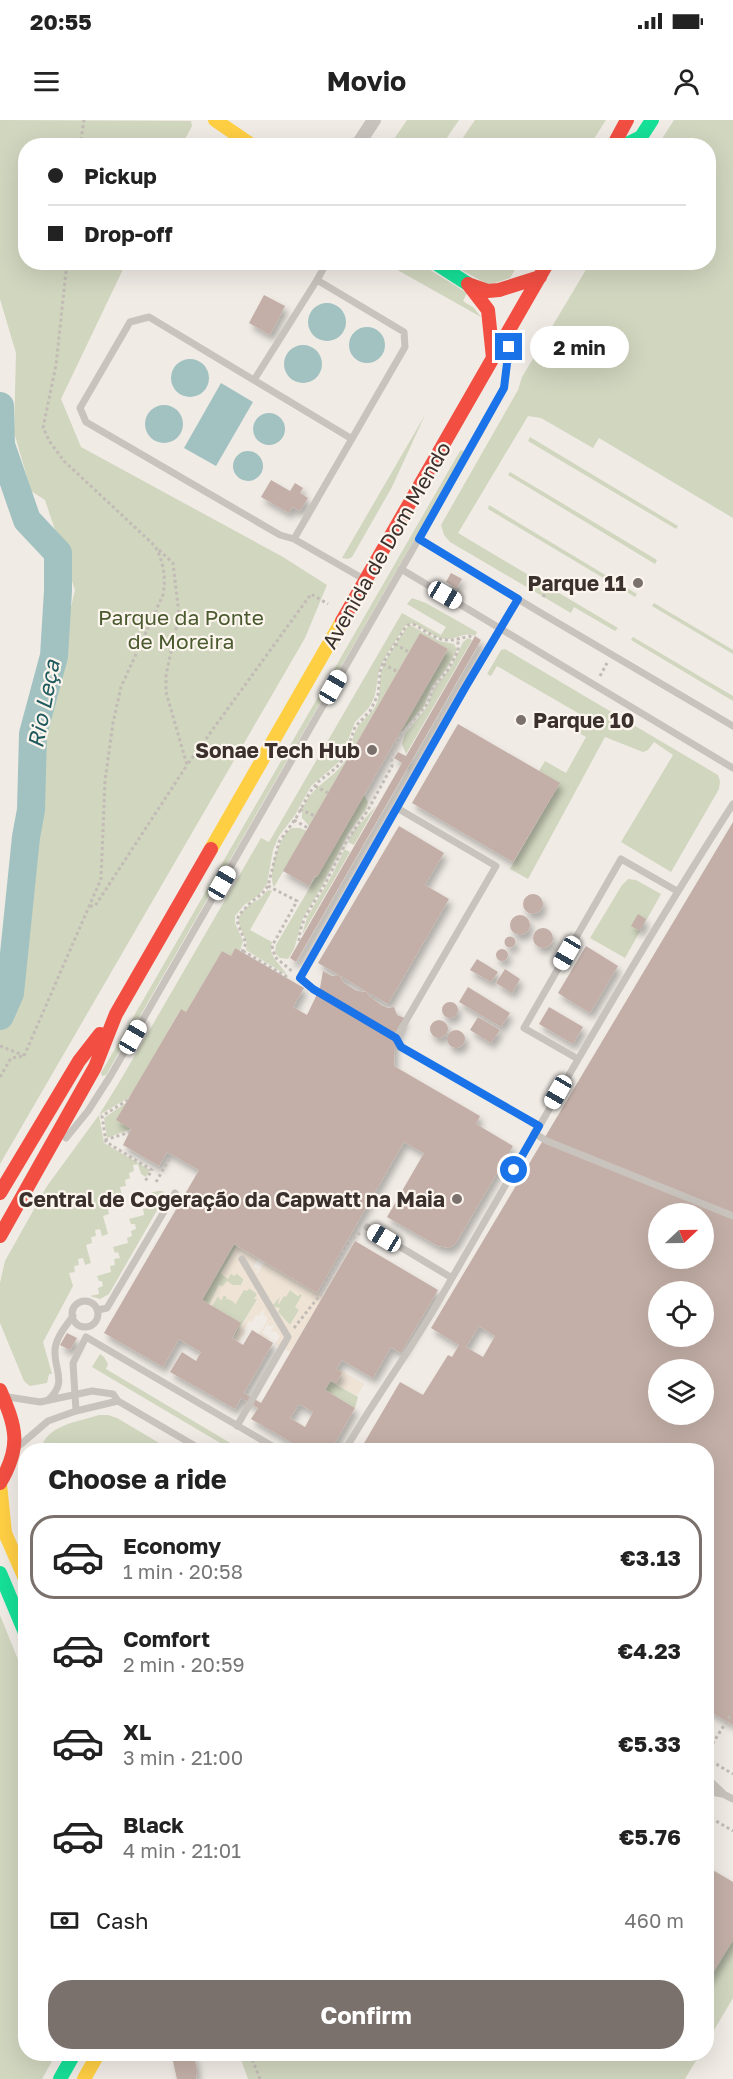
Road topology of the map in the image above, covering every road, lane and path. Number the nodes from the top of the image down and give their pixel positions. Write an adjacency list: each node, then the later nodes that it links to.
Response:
1 (84, 120): 7 (path)
2 (215, 120): 8 (main road)
3 (374, 120): 9 (street)
4 (627, 120): 10 (main road)
5 (640, 120): 11 (main road)
6 (652, 120): 12 (main road)
7 (81, 138)
8 (241, 138)
9 (362, 138)
10 (617, 138)
11 (629, 138)
12 (639, 138)
13 (66, 270): 26 (path)
14 (323, 270): 18 (lane)
15 (446, 270): 19 (main road)
16 (544, 270): 17 (main road, Avenida de Dom Mendo)
17 (540, 277): 19 (main road); 20 (main road, Avenida de Dom Mendo)
18 (317, 280): 22 (lane); 23 (lane)
19 (468, 284): 21 (main road)
20 (512, 327): 21 (main road, Avenida de Dom Mendo); 25 (lane)
21 (493, 358): 28 (main road, Avenida de Dom Mendo)
22 (254, 380): 23 (lane); 24 (lane)
23 (352, 439): 24 (lane)
24 (294, 539): 28 (lane)
25 (419, 539): 27 (lane); 31 (lane)
26 (155, 546): 43 (path); 57 (path)
27 (401, 569): 33 (lane); 73 (lane)
28 (365, 580): 61 (main road, Avenida de Dom Mendo)
29 (549, 587): 30 (path)
30 (543, 597)
31 (518, 599): 33 (lane); 38 (lane)
32 (328, 604): 43 (path)
33 (500, 628): 44 (lane); 51 (lane)
34 (473, 638): 35 (path)
35 (458, 641): 36 (path); 47 (path)
36 (395, 644): 37 (path); 39 (path)
37 (409, 652)
38 (613, 654): 41 (path); 42 (lane)
39 (383, 664): 40 (path); 45 (path)
40 (398, 672)
41 (598, 678)
42 (733, 726)
43 (187, 765): 57 (path)
44 (733, 768)
45 (315, 786): 46 (path); 50 (path)
46 (328, 793)
47 (373, 802): 48 (path); 58 (path)
48 (378, 804)
49 (733, 804): 56 (lane)
50 (300, 808): 52 (path); 53 (path)
51 (397, 808): 62 (lane); 62 (lane)
52 (315, 816)
53 (294, 820): 54 (path); 55 (path)
54 (308, 828)
55 (268, 886): 59 (path); 60 (path)
56 (677, 891): 65 (lane); 65 (lane)
57 (90, 906): 64 (path)
58 (298, 941)
59 (294, 973)
60 (287, 977)
61 (116, 1014): 73 (main road, Avenida de Dom Mendo); 76 (main road, Avenida de Dom Mendo)
62 (396, 1038): 68 (lane)
63 (0, 1046): 64 (path)
64 (24, 1056): 66 (path)
65 (578, 1059): 68 (lane)
66 (0, 1077)
67 (128, 1100): 71 (path)
68 (539, 1126): 70 (lane)
69 (130, 1132): 71 (path)
70 (534, 1133): 78 (lane); 82 (lane)
71 (105, 1140): 75 (path)
72 (171, 1156): 74 (path)
73 (44, 1158): 80 (main road, Avenida de Dom Mendo)
74 (156, 1182)
75 (144, 1183)
76 (0, 1193)
77 (175, 1193): 83 (lane)
78 (733, 1216)
79 (367, 1227): 82 (lane); 87 (path)
80 (0, 1236)
81 (242, 1259): 87 (lane)
82 (452, 1278): 97 (lane)
83 (98, 1310): 84 (lane); 85 (lane)
84 (73, 1316): 85 (lane); 90 (lane)
85 (88, 1326): 86 (lane)
86 (86, 1337): 89 (lane); 93 (lane)
87 (288, 1337): 93 (lane)
88 (1, 1392): 90 (lane); 99 (main road)
89 (75, 1394): 90 (lane); 91 (lane); 92 (lane)
90 (47, 1401)
91 (118, 1401): 92 (lane); 95 (lane)
92 (76, 1411): 94 (lane)
93 (237, 1426): 96 (lane)
94 (23, 1443)
95 (190, 1443)
96 (267, 1443)
97 (349, 1443)
98 (18, 1447): 99 (lane)
99 (15, 1450): 100 (main road)
100 (0, 1483): 101 (main road)
101 (18, 1562)
102 (0, 1573): 103 (main road)
103 (18, 1616)
104 (730, 1716): 105 (path)
105 (714, 1743)
106 (714, 1761): 107 (path)
107 (733, 1774)
108 (714, 1785): 110 (lane)
109 (714, 1793): 110 (lane)
110 (725, 1795): 111 (lane)
111 (733, 1799)
112 (714, 1820): 113 (path)
113 (733, 1831)
114 (70, 2061): 117 (main road)
115 (94, 2061): 118 (main road)
116 (252, 2061): 119 (path)
117 (60, 2079)
118 (84, 2079)
119 (260, 2079)

